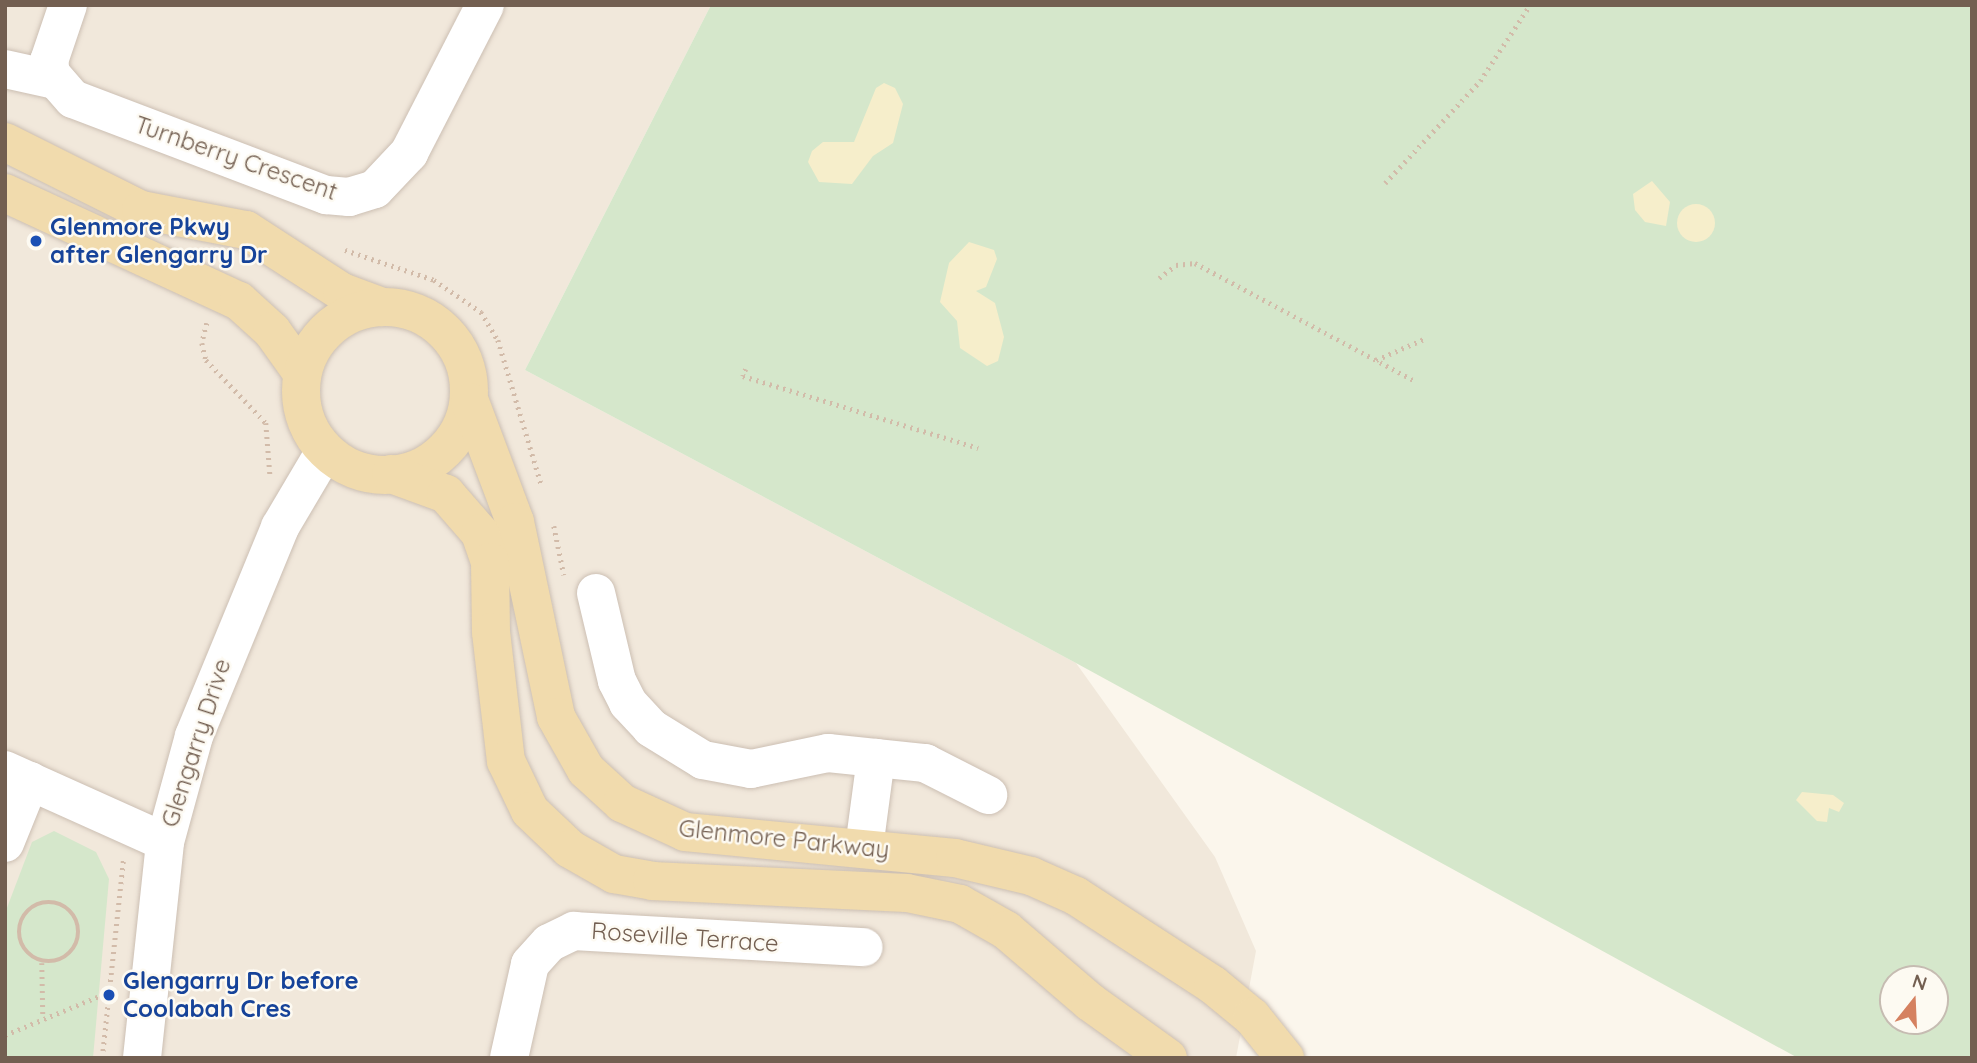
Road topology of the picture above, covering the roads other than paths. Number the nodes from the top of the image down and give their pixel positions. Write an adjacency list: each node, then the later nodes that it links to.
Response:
1 (68, 5): 4 (street)
2 (485, 5): 4 (street, Turnberry Crescent)
3 (5, 69): 4 (street)
4 (55, 80)
5 (5, 142): 7 (main road)
6 (5, 193): 8 (main road)
7 (382, 307): 8 (main road); 9 (main road)
8 (302, 373): 10 (main road)
9 (470, 401): 11 (main road); 18 (main road, Glenmore Parkway)
10 (325, 451): 11 (main road); 16 (street, Glengarry Drive)
11 (391, 474): 22 (main road, Glenmore Parkway)
12 (596, 593): 13 (street)
13 (876, 758): 15 (street); 18 (street)
14 (18, 776): 16 (street); 17 (street)
15 (988, 795)
16 (165, 842): 20 (street, Glengarry Drive)
17 (5, 843)
18 (864, 848): 23 (main road, Glenmore Parkway)
19 (864, 947): 21 (street, Roseville Terrace)
20 (142, 1058)
21 (509, 1058)
22 (1168, 1058)
23 (1285, 1058)

